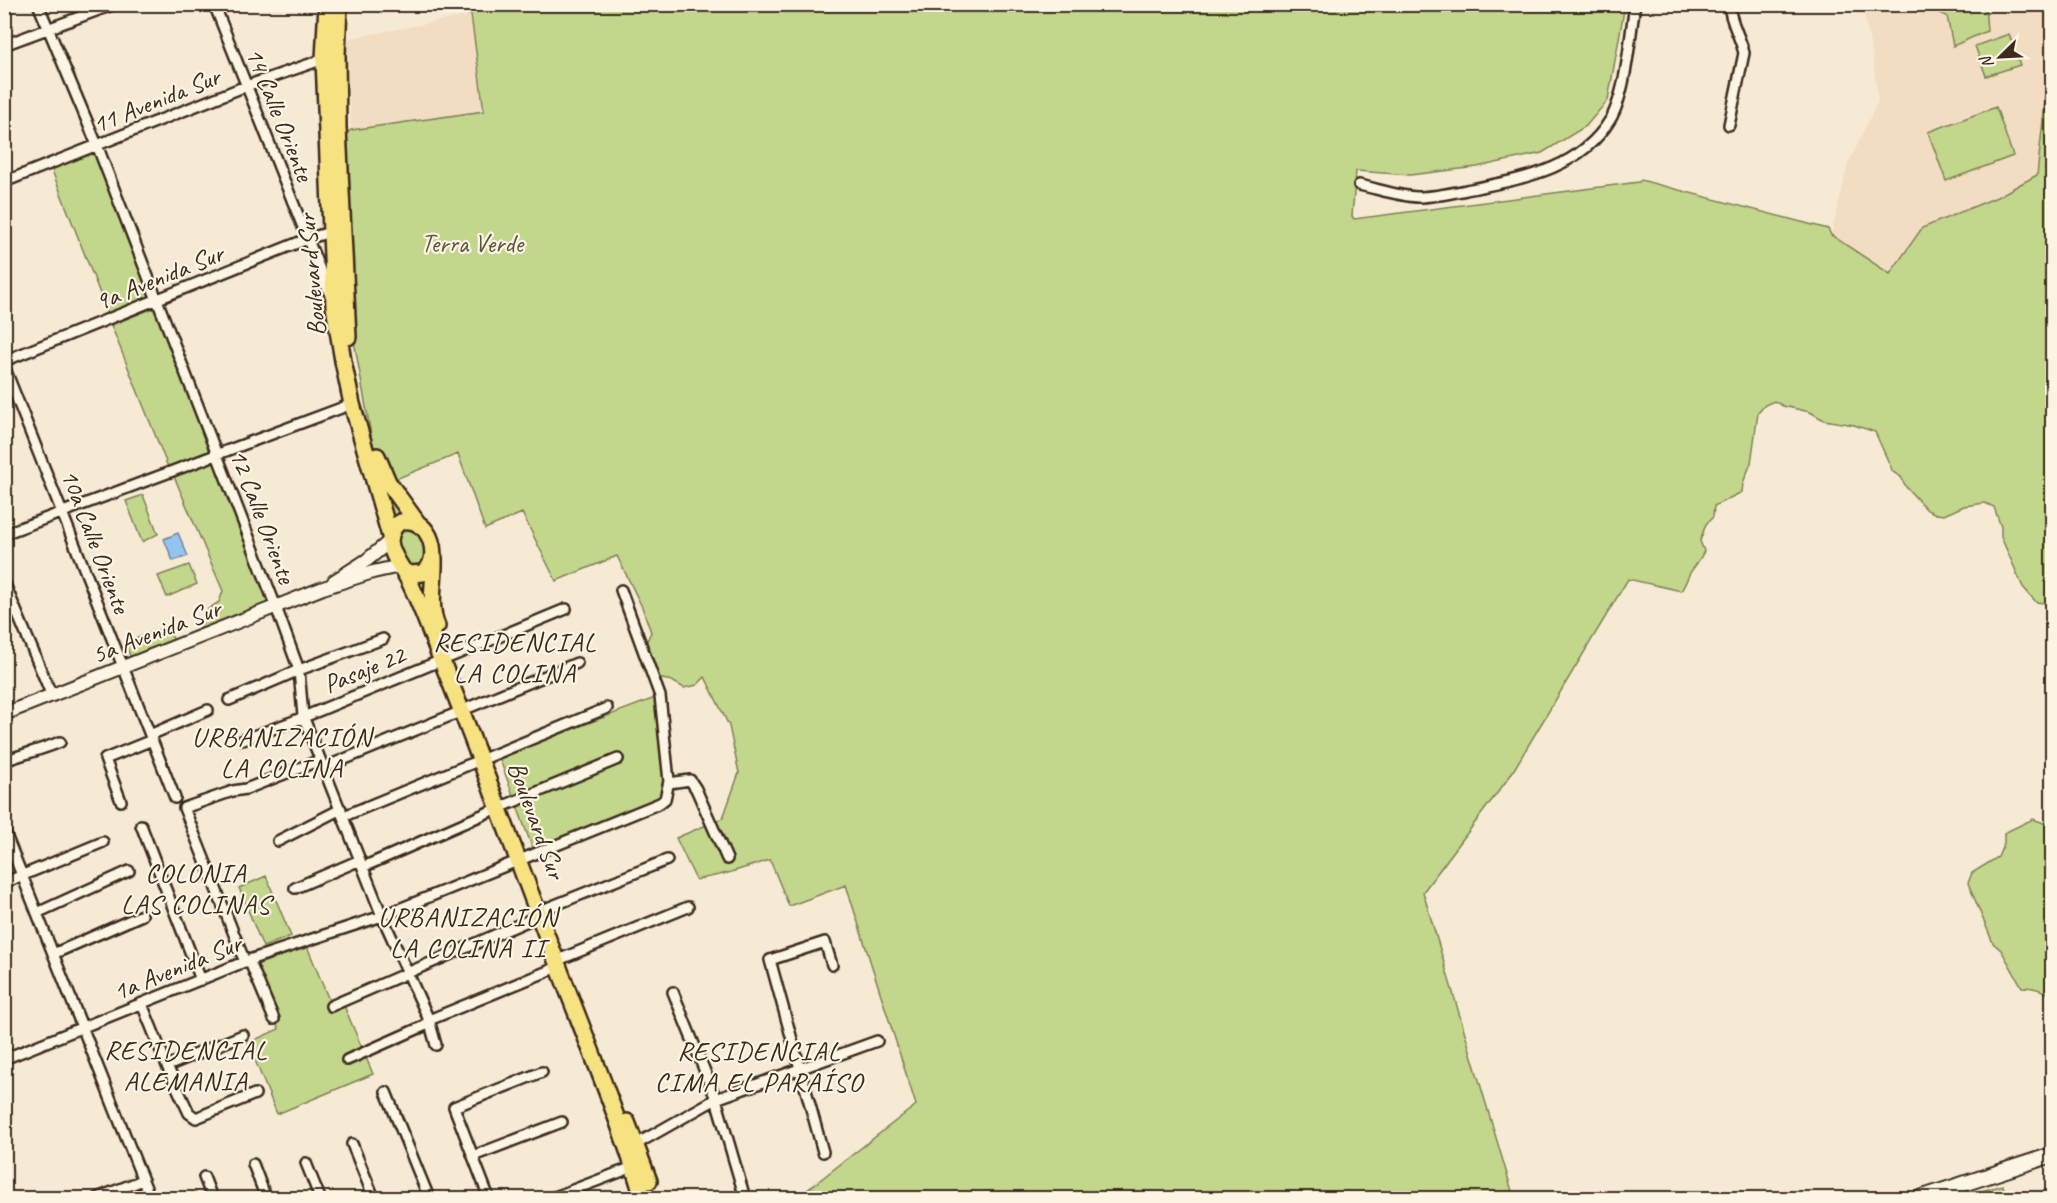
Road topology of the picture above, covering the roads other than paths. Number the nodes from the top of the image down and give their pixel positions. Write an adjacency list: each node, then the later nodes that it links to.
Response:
1 (38, 4): 8 (street, 12 Calle Oriente)
2 (115, 4): 8 (street)
3 (214, 4): 11 (street, 14 Calle Oriente)
4 (327, 4): 10 (highway, Boulevard Sur)
5 (339, 4): 24 (highway, Boulevard Sur)
6 (1635, 4): 15 (street)
7 (1729, 4): 12 (street)
8 (48, 29): 9 (street); 13 (street, 12 Calle Oriente)
9 (4, 45)
10 (324, 59): 11 (street, 11 Avenida Sur); 16 (highway, Boulevard Sur)
11 (246, 86): 13 (street, 11 Avenida Sur); 17 (street, 14 Calle Oriente)
12 (1729, 125)
13 (97, 145): 14 (street, 11 Avenida Sur); 18 (street, 12 Calle Oriente)
14 (4, 182)
15 (1359, 185)
16 (330, 232): 17 (street, 9a Avenida Sur); 19 (highway, Boulevard Sur)
17 (307, 239): 18 (street, 9a Avenida Sur); 19 (street, 14 Calle Oriente)
18 (158, 301): 20 (street, 9a Avenida Sur); 22 (street, 12 Calle Oriente)
19 (334, 306): 21 (highway, Boulevard Sur)
20 (4, 364): 23 (street, 10a Calle Oriente)
21 (352, 404): 22 (street); 26 (highway, Boulevard Sur)
22 (216, 455): 23 (street); 32 (street, 12 Calle Oriente)
23 (62, 513): 25 (street); 37 (street, 10a Calle Oriente)
24 (419, 525): 26 (highway); 27 (highway)
25 (4, 534)
26 (390, 539): 28 (highway); 30 (street, 5a Avenida Sur)
27 (434, 556): 28 (highway); 35 (highway, Boulevard Sur)
28 (402, 568): 30 (street, 5a Avenida Sur); 35 (highway, Boulevard Sur)
29 (4, 582): 39 (street)
30 (322, 588): 32 (street, 5a Avenida Sur)
31 (621, 590): 53 (street)
32 (276, 607): 37 (street, 5a Avenida Sur); 38 (street, 12 Calle Oriente)
33 (566, 609): 35 (street, Pasaje 22)
34 (383, 639): 38 (street)
35 (446, 658): 42 (highway, Boulevard Sur); 45 (street, Pasaje 22)
36 (577, 663): 42 (street)
37 (123, 668): 39 (street, 5a Avenida Sur); 46 (street, 10a Calle Oriente)
38 (299, 670): 40 (street); 45 (street, 12 Calle Oriente)
39 (52, 696): 44 (street, 5a Avenida Sur)
40 (229, 700)
41 (607, 708): 49 (street)
42 (466, 709): 49 (highway, Boulevard Sur); 52 (street)
43 (208, 710): 46 (street)
44 (4, 714)
45 (303, 716): 47 (street, Pasaje 22); 52 (street, 12 Calle Oriente)
46 (151, 737): 54 (street, 10a Calle Oriente); 55 (street)
47 (243, 740)
48 (60, 742): 51 (street)
49 (484, 759): 56 (highway, Boulevard Sur); 57 (street)
50 (618, 759): 56 (street)
51 (4, 761)
52 (322, 764): 57 (street, 12 Calle Oriente); 76 (street)
53 (669, 783): 62 (street); 63 (street, 1a Avenida Sur)
54 (175, 798)
55 (121, 801)
56 (502, 806): 63 (highway, Boulevard Sur); 65 (street)
57 (343, 813): 60 (street); 65 (street, 12 Calle Oriente)
58 (141, 825): 80 (street)
59 (4, 830): 67 (street)
60 (278, 841)
61 (103, 842): 67 (street)
62 (727, 859)
63 (522, 860): 72 (highway, Boulevard Sur); 74 (street, 1a Avenida Sur)
64 (667, 860): 72 (street)
65 (361, 863): 69 (street); 74 (street, 12 Calle Oriente)
66 (129, 871): 71 (street)
67 (22, 875): 68 (street); 71 (street)
68 (4, 883)
69 (295, 888)
70 (688, 907): 77 (street)
71 (37, 913): 75 (street)
72 (542, 913): 77 (highway, Boulevard Sur); 79 (street)
73 (142, 915): 75 (street)
74 (382, 916): 76 (street, 1a Avenida Sur); 79 (street, 12 Calle Oriente)
75 (53, 954): 86 (street)
76 (248, 961): 80 (street, 1a Avenida Sur); 84 (street)
77 (561, 962): 85 (street); 100 (highway, Boulevard Sur)
78 (832, 965): 93 (street)
79 (408, 974): 83 (street); 85 (street, 12 Calle Oriente)
80 (201, 980): 82 (street, 1a Avenida Sur)
81 (673, 992): 97 (street)
82 (141, 1004): 86 (street, 1a Avenida Sur); 92 (street)
83 (331, 1006)
84 (274, 1019)
85 (429, 1020): 89 (street, 12 Calle Oriente); 91 (street)
86 (82, 1028): 90 (street, 1a Avenida Sur); 108 (street)
87 (243, 1035): 92 (street)
88 (878, 1041): 93 (street)
89 (436, 1045)
90 (4, 1059)
91 (347, 1060)
92 (167, 1066): 96 (street)
93 (800, 1068): 97 (street); 101 (street)
94 (542, 1072): 102 (street)
95 (386, 1092): 115 (street)
96 (255, 1094)
97 (716, 1100): 100 (street); 120 (street)
98 (562, 1122): 102 (street)
99 (352, 1144): 114 (street)
100 (631, 1147): 106 (highway, Boulevard Sur); 119 (highway, Boulevard Sur)
101 (823, 1152)
102 (473, 1156): 116 (street)
103 (2050, 1157): 121 (main road)
104 (306, 1163): 113 (street)
105 (253, 1164): 112 (street)
106 (633, 1167): 117 (street); 118 (highway, Boulevard Sur)
107 (204, 1177): 111 (street)
108 (143, 1180): 109 (street); 110 (street)
109 (97, 1198)
110 (150, 1198)
111 (212, 1198)
112 (266, 1198)
113 (320, 1198)
114 (374, 1198)
115 (429, 1198)
116 (489, 1198)
117 (552, 1198)
118 (643, 1198)
119 (653, 1198)
120 (745, 1198)
121 (1920, 1198)

